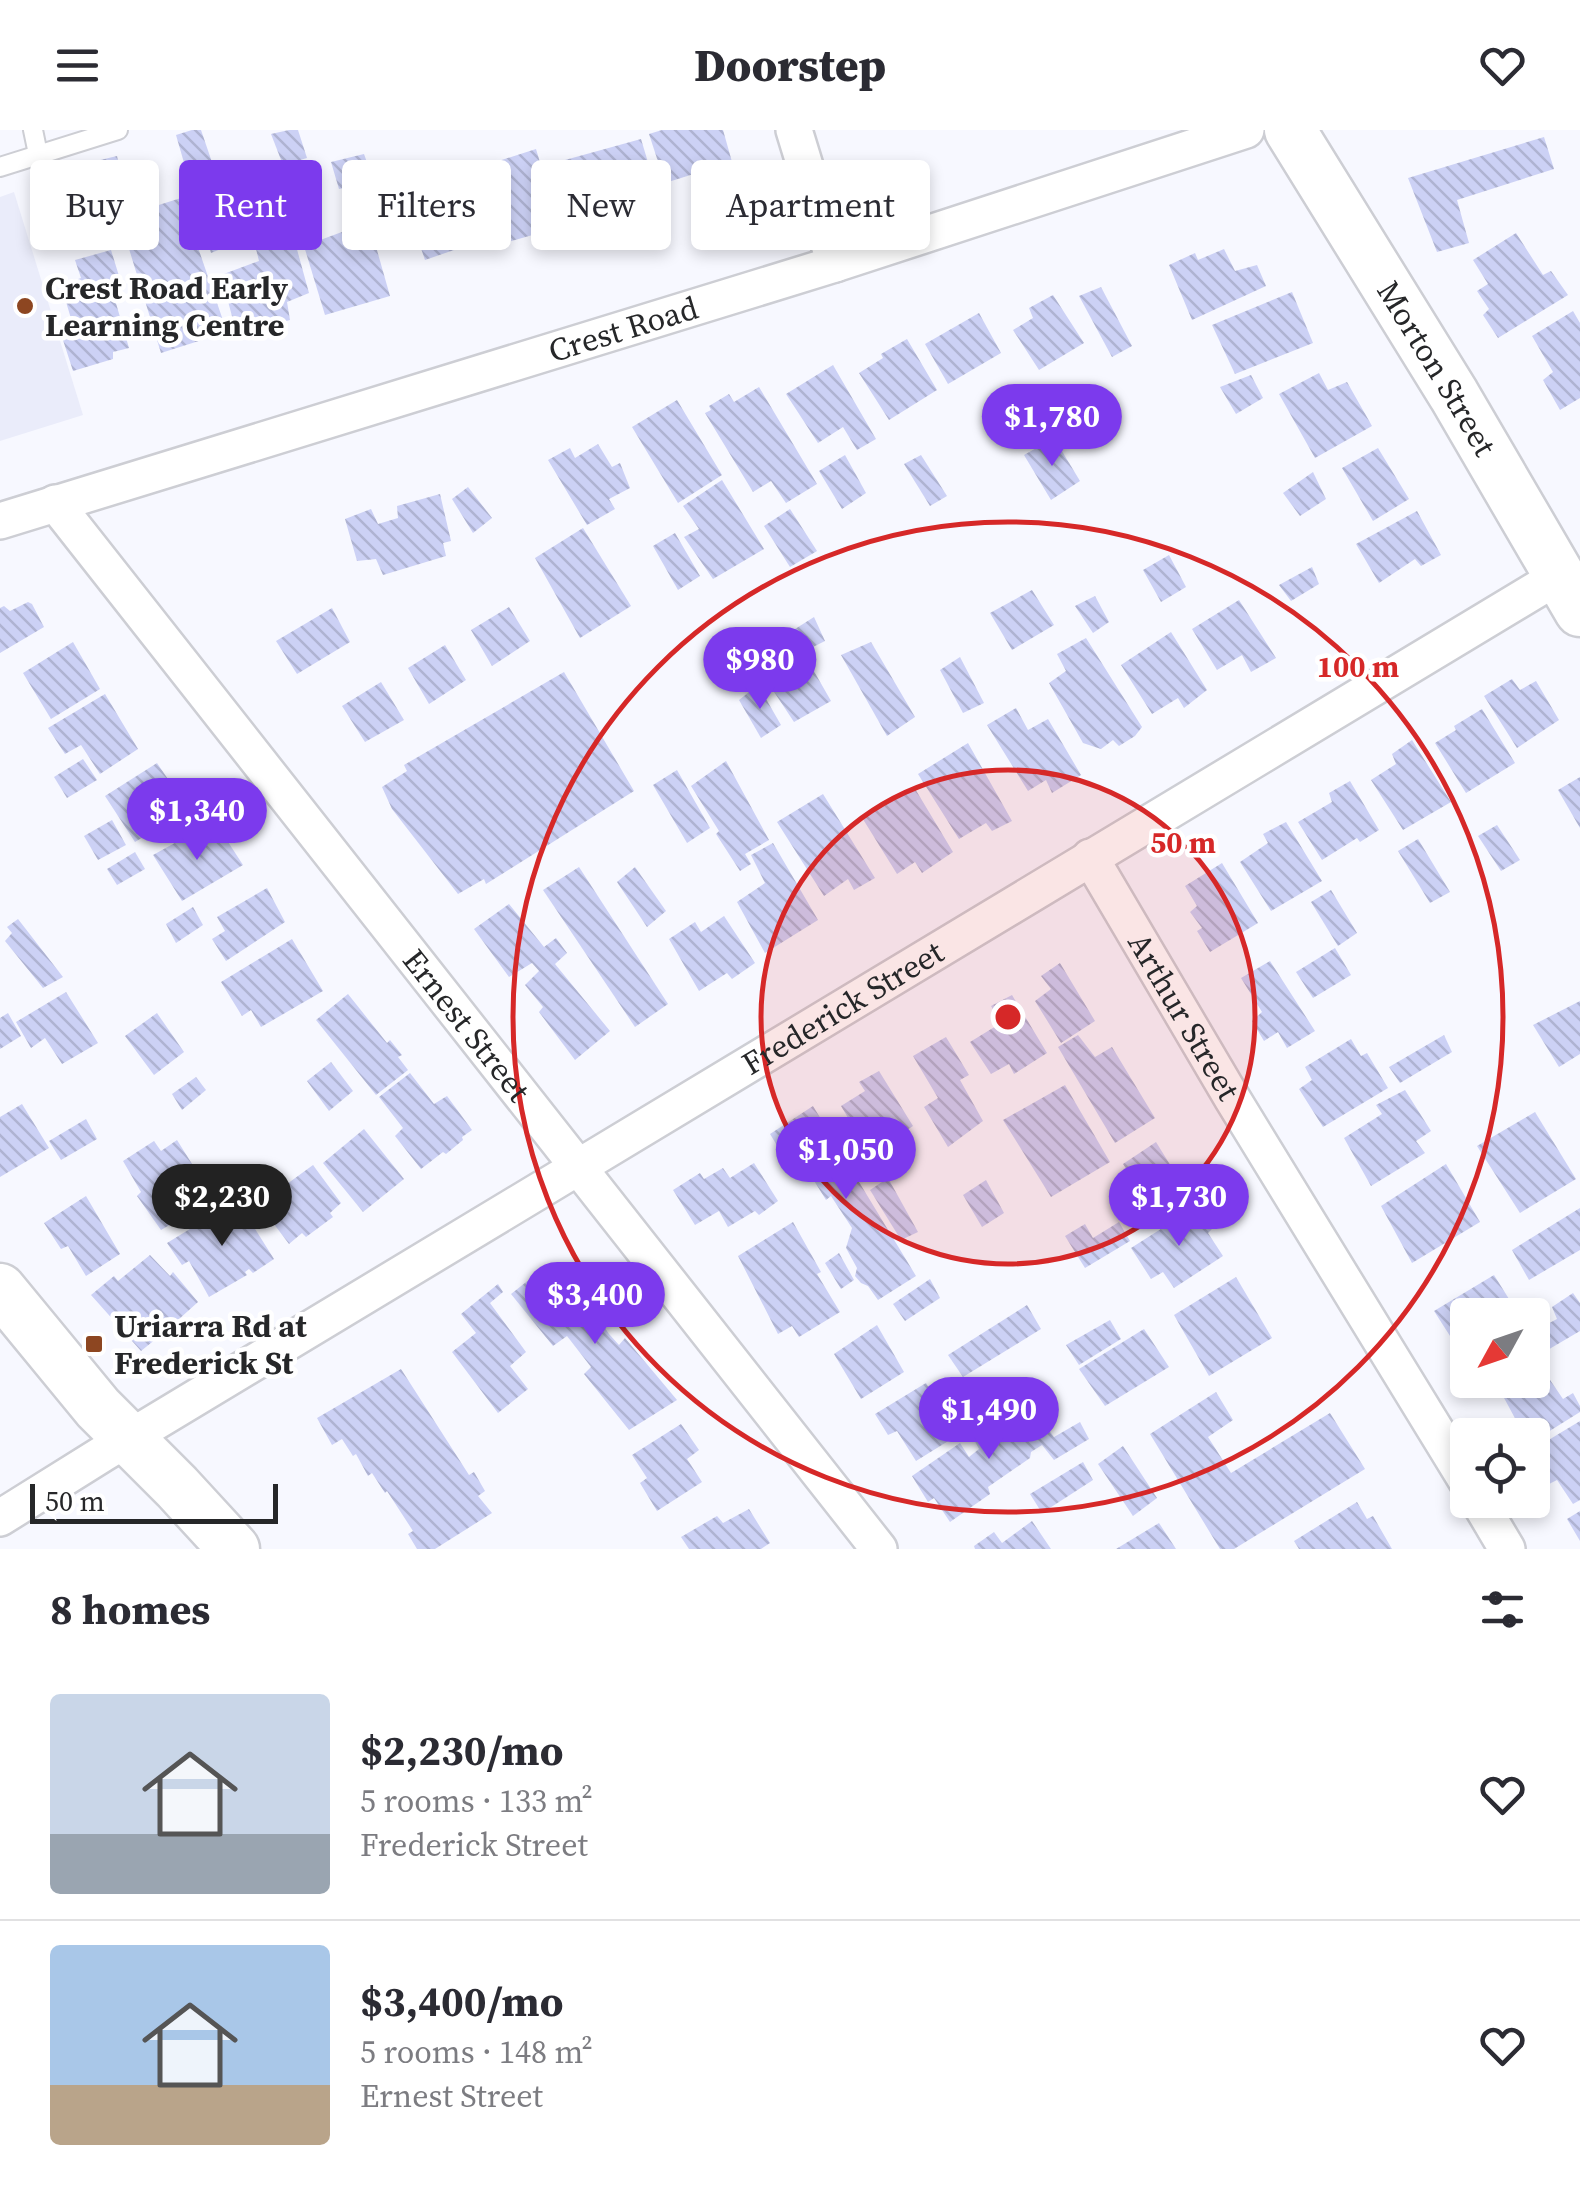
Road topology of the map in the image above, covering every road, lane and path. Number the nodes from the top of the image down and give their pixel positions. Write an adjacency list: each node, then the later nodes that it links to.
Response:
1 (33, 130): 6 (lane)
2 (118, 130): 6 (lane)
3 (794, 130): 8 (street)
4 (1246, 130): 8 (street, Crest Road)
5 (1290, 130): 11 (street, Morton Street)
6 (38, 154): 7 (lane)
7 (0, 167)
8 (835, 264): 9 (street, Crest Road)
9 (55, 503): 10 (street, Crest Road); 13 (street, Ernest Street)
10 (0, 520)
11 (1569, 594): 12 (street, Frederick Street)
12 (1090, 858): 13 (street, Frederick Street); 17 (street, Arthur Street)
13 (578, 1169): 16 (street, Frederick Street); 21 (street, Ernest Street)
14 (0, 1289): 16 (street)
15 (0, 1329): 16 (street)
16 (113, 1423): 18 (street, Frederick Street); 20 (street)
17 (1450, 1454)
18 (0, 1518)
19 (1489, 1518): 22 (street)
20 (234, 1549)
21 (878, 1549)
22 (1507, 1549)

